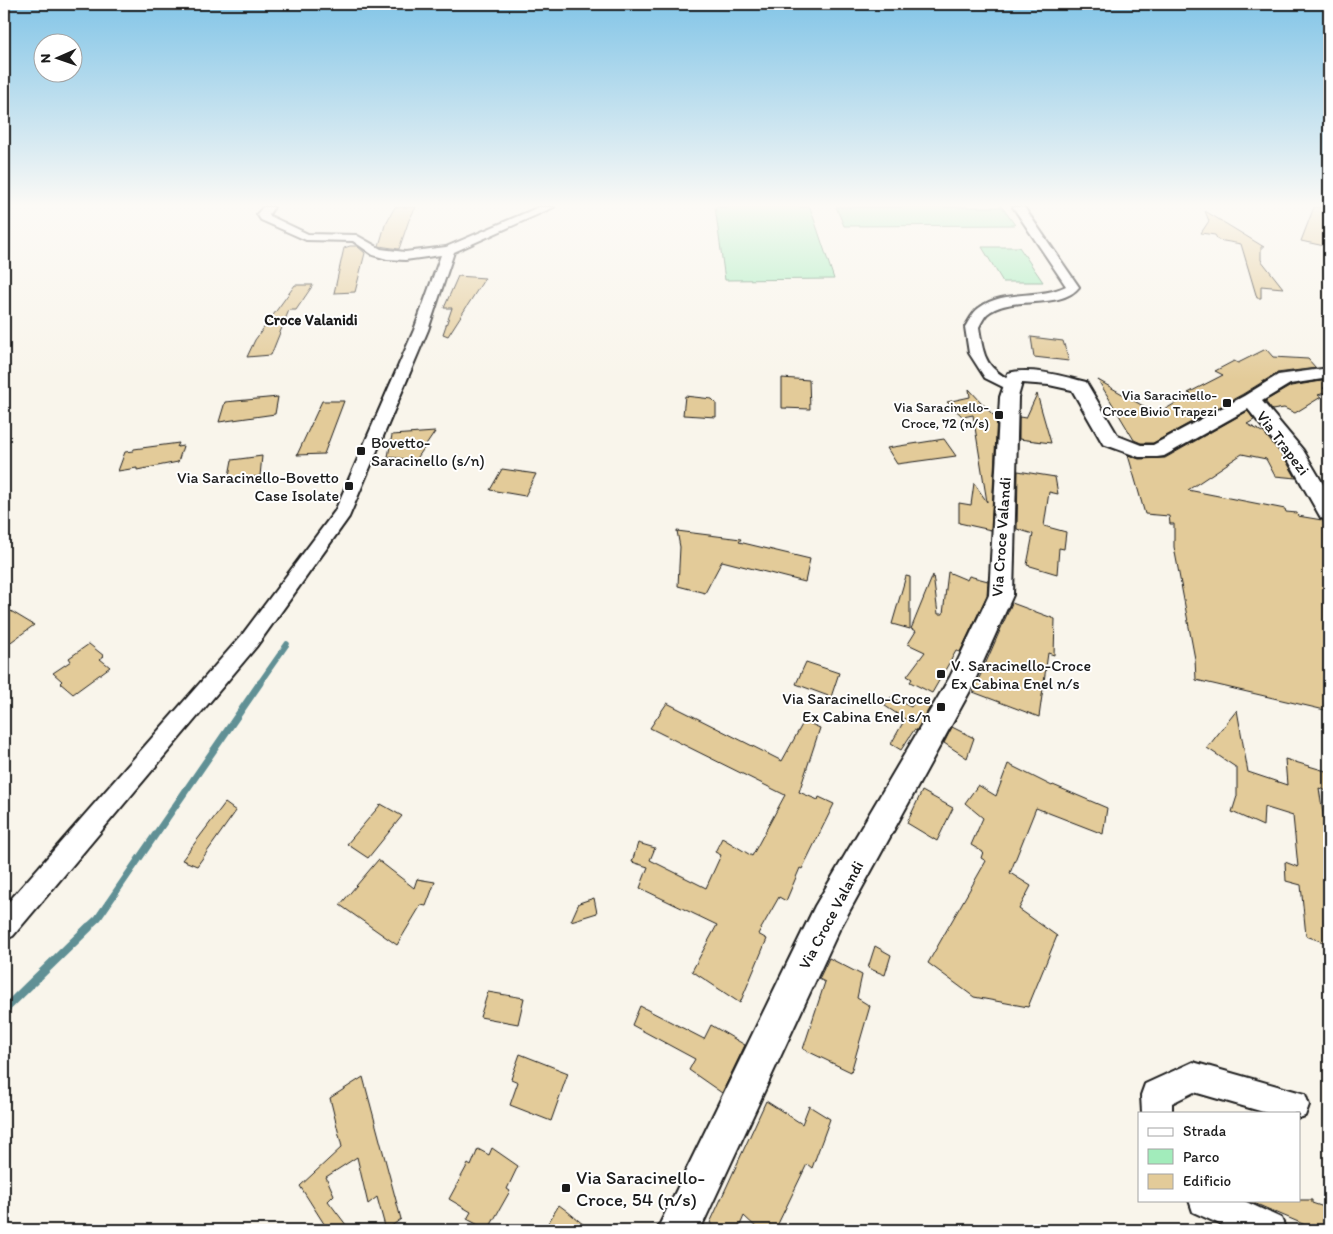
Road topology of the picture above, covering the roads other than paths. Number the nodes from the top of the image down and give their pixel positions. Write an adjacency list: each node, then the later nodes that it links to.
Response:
1 (444, 265): 7 (street)
2 (1058, 265): 4 (street)
3 (1329, 373): 5 (street)
4 (1011, 387): 5 (street); 11 (street, Via Croce Valandi)
5 (1251, 400): 6 (street, Via Trapezi)
6 (1329, 514)
7 (4, 927)
8 (1294, 1105): 9 (street)
9 (1157, 1112)
10 (1209, 1202): 12 (street)
11 (678, 1230)
12 (1269, 1230)

